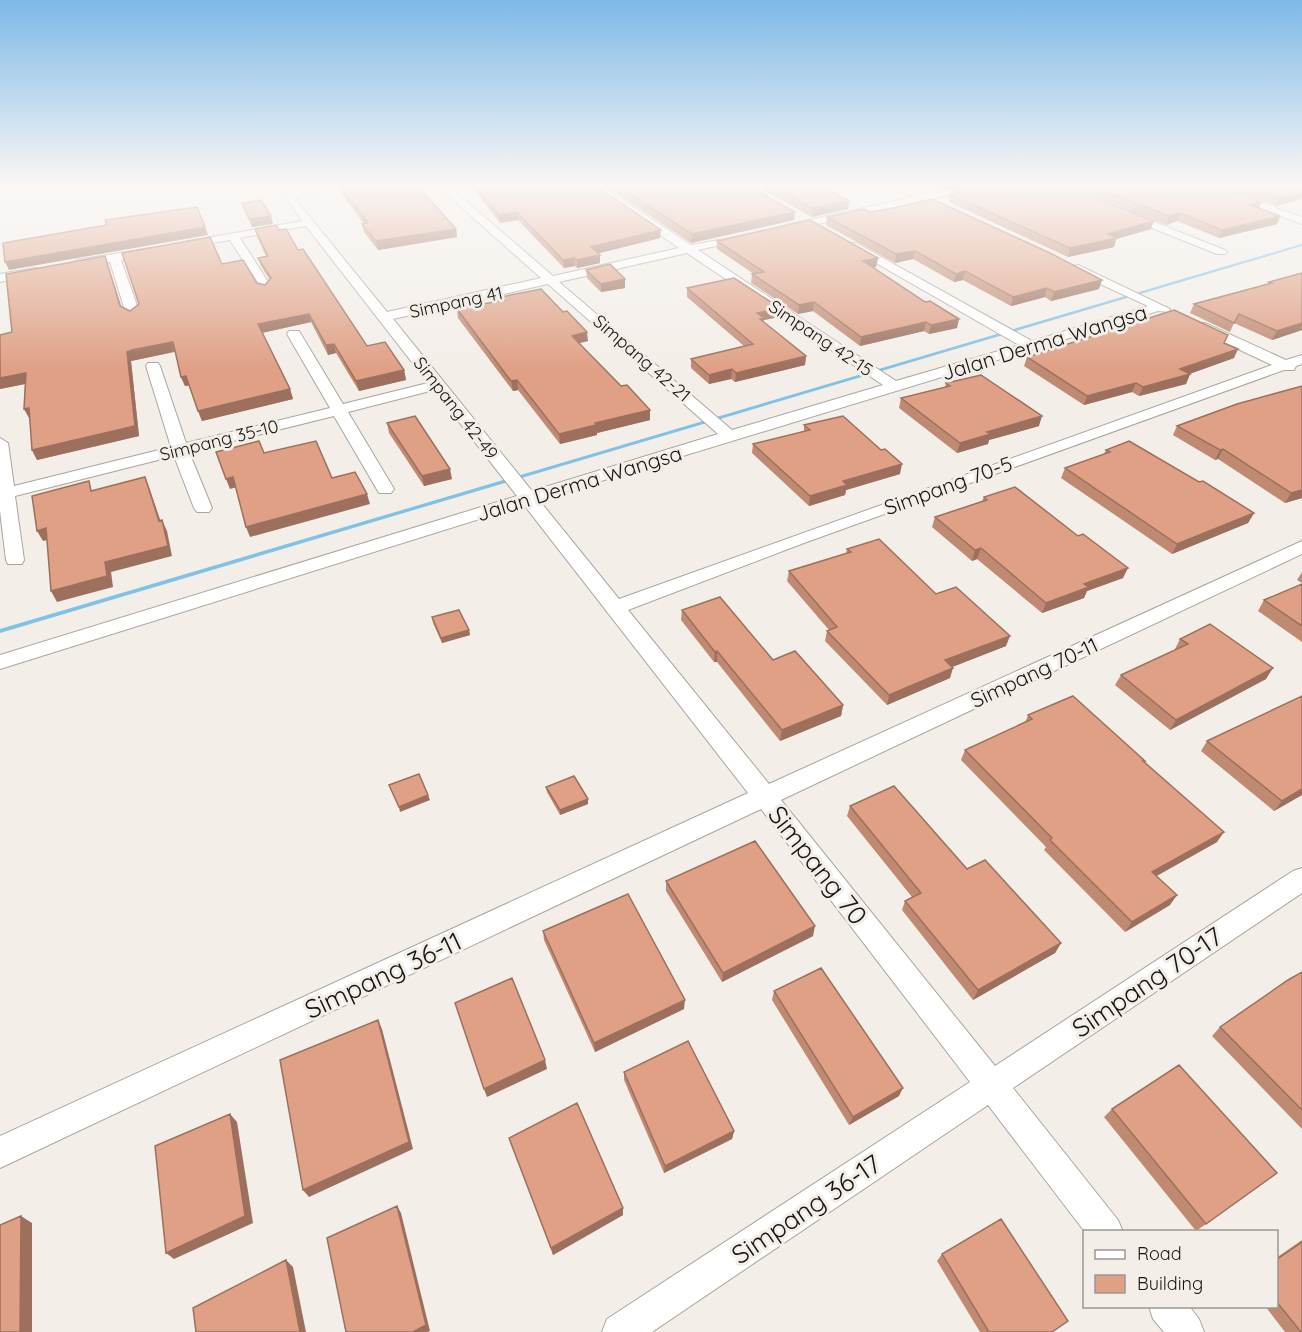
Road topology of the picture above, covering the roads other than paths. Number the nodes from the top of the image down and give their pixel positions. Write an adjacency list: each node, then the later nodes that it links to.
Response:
1 (176, 246): 11 (street)
2 (239, 246): 17 (street)
3 (326, 246): 20 (street, Simpang 42-49)
4 (513, 246): 16 (street, Simpang 42-21)
5 (682, 246): 9 (street, Simpang 42-15)
6 (705, 246): 9 (street, Simpang 41)
7 (854, 246): 22 (street)
8 (1206, 246): 10 (street)
9 (688, 250): 16 (street, Simpang 41); 28 (street, Simpang 42-15)
10 (1221, 252)
11 (115, 258): 13 (street); 19 (street)
12 (1061, 262): 18 (street)
13 (69, 266)
14 (46, 270): 15 (street)
15 (0, 278)
16 (554, 281): 20 (street, Simpang 41); 30 (street, Simpang 42-21)
17 (266, 288)
18 (1159, 307): 22 (street, Jalan Derma Wangsa); 24 (street)
19 (133, 314)
20 (384, 317): 27 (street, Simpang 42-49)
21 (294, 334): 29 (street)
22 (1032, 346): 28 (street, Jalan Derma Wangsa)
23 (1302, 359): 24 (street, Simpang 70-5)
24 (1284, 365): 26 (street); 39 (street, Simpang 70-5)
25 (153, 366): 32 (street)
26 (1302, 374)
27 (438, 385): 29 (street, Simpang 35-10); 35 (street, Simpang 42-49)
28 (894, 386): 30 (street, Jalan Derma Wangsa)
29 (339, 410): 32 (street, Simpang 35-10); 33 (street)
30 (725, 432): 35 (street, Jalan Derma Wangsa)
31 (0, 443): 34 (street)
32 (180, 450): 34 (street, Simpang 35-10); 36 (street)
33 (385, 489)
34 (3, 495): 38 (street)
35 (524, 495): 39 (street, Simpang 70); 40 (street, Jalan Derma Wangsa)
36 (203, 508)
37 (1302, 547): 41 (street, Simpang 70-11)
38 (15, 560)
39 (614, 608): 41 (street, Simpang 70)
40 (0, 662)
41 (766, 798): 43 (street, Simpang 70); 44 (street, Simpang 36-11)
42 (1302, 879): 43 (street, Simpang 70-17)
43 (992, 1086): 45 (street, Simpang 70); 47 (street, Simpang 36-17)
44 (0, 1152)
45 (1104, 1230)
46 (1168, 1308): 48 (street)
47 (620, 1332)
48 (1186, 1332)

